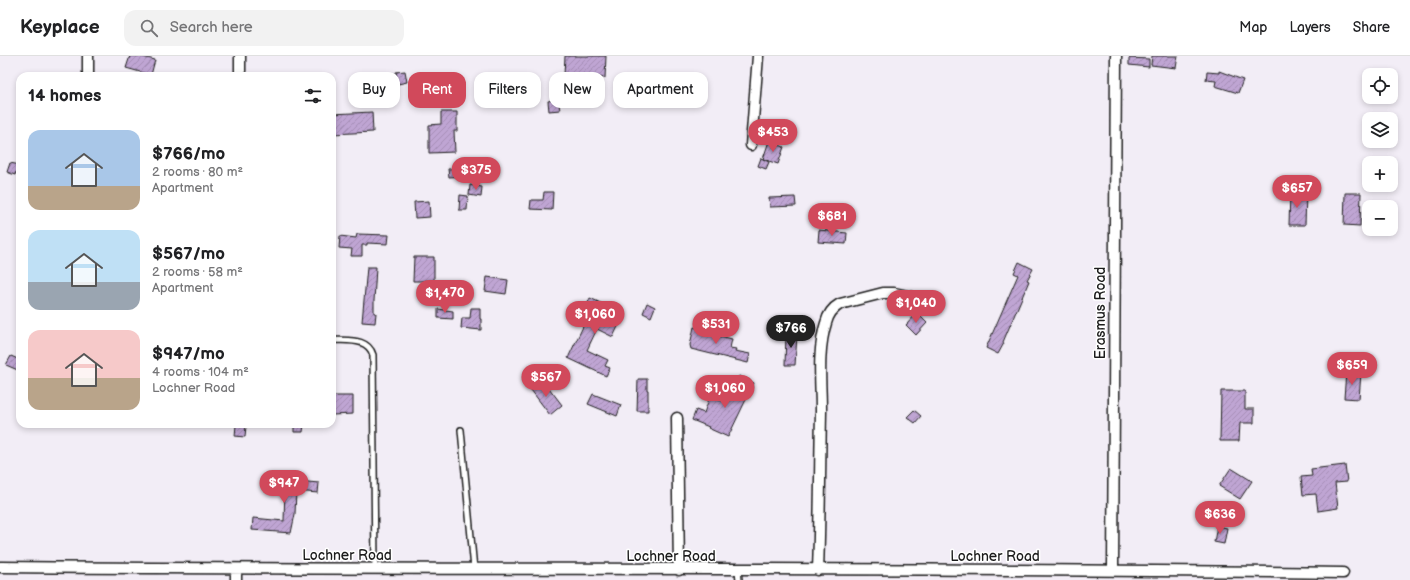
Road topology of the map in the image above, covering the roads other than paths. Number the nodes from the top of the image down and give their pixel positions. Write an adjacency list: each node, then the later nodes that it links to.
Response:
1 (88, 56): 5 (street)
2 (240, 56): 6 (street)
3 (758, 56): 7 (street)
4 (1116, 56): 18 (street, Erasmus Road)
5 (88, 72)
6 (240, 72)
7 (751, 145)
8 (912, 297): 17 (street)
9 (336, 340): 14 (lane)
10 (677, 418): 16 (street)
11 (461, 430): 15 (lane)
12 (0, 567): 13 (street, Lochner Road)
13 (236, 569): 14 (street, Lochner Road); 21 (street)
14 (375, 569): 15 (street, Lochner Road)
15 (474, 569): 16 (street, Lochner Road)
16 (679, 570): 20 (street, Lochner Road)
17 (818, 570): 18 (street, Lochner Road); 20 (street, Lochner Road)
18 (1113, 570): 19 (street, Lochner Road)
19 (1343, 573)
20 (739, 575)
21 (236, 580)

